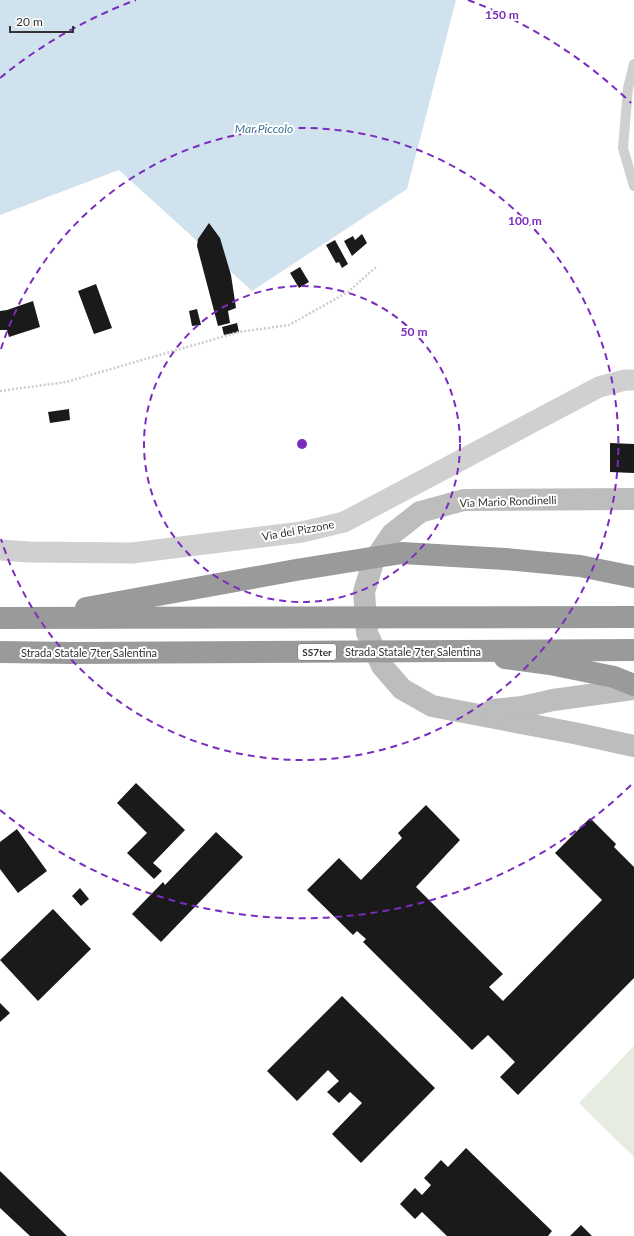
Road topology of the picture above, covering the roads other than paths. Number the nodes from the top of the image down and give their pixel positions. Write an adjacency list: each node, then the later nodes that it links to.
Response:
1 (634, 64): 2 (lane)
2 (634, 186)
3 (634, 380): 5 (street, Via del Pizzone)
4 (634, 499): 15 (main road, Via Mario Rondinelli)
5 (0, 550)
6 (634, 577): 9 (highway, bridge)
7 (634, 617): 9 (highway, bridge)
8 (0, 618): 9 (highway, bridge)
9 (29, 619)
10 (634, 650): 11 (highway, Strada Statale 7ter Salentina / SS7ter, bridge)
11 (483, 651): 12 (highway, Strada Statale 7ter Salentina / SS7ter, bridge); 13 (highway)
12 (0, 652)
13 (634, 685)
14 (634, 689): 15 (main road)
15 (465, 712): 16 (main road)
16 (634, 746)

